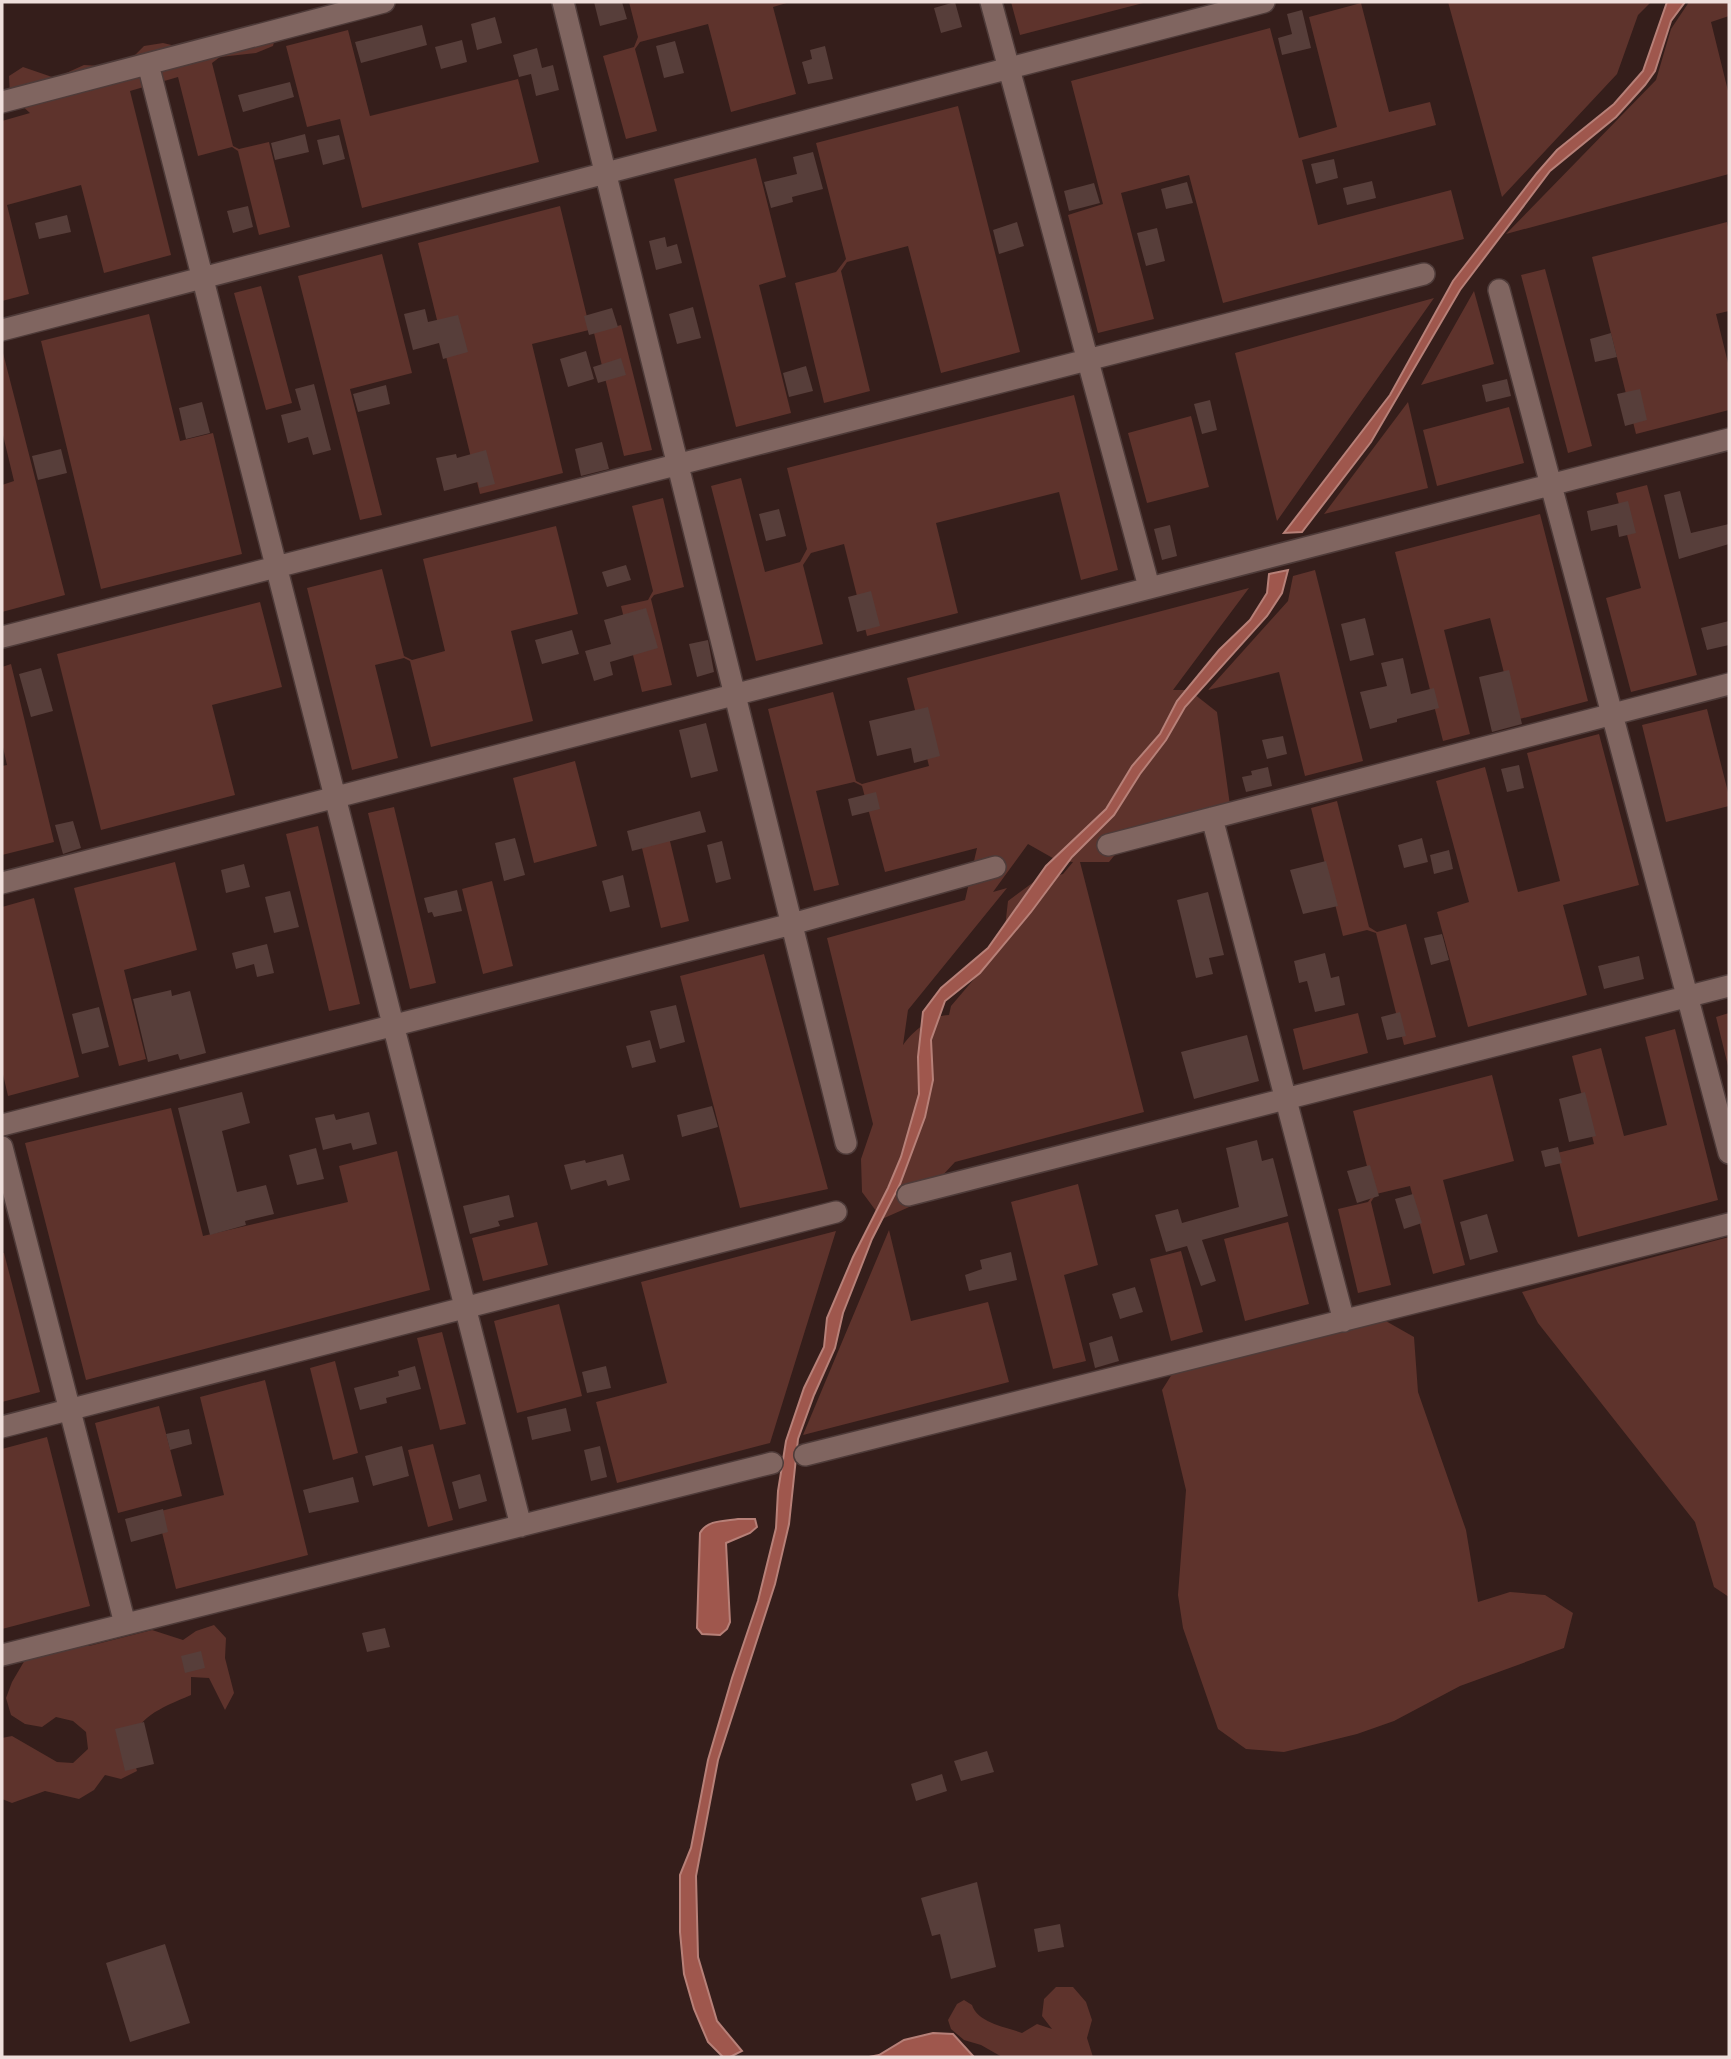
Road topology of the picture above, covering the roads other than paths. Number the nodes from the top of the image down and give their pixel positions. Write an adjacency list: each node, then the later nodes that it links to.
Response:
1 (384, 2): 5 (street)
2 (564, 2): 8 (street)
3 (991, 2): 6 (street)
4 (1264, 2): 6 (street)
5 (148, 64): 7 (street); 10 (street)
6 (1009, 68): 8 (street); 13 (street)
7 (2, 102)
8 (606, 173): 10 (street); 15 (street)
9 (1424, 274): 13 (street)
10 (202, 278): 12 (street); 17 (street)
11 (1499, 290): 16 (street)
12 (2, 330)
13 (1088, 360): 15 (street); 18 (street)
14 (1729, 439): 16 (street)
15 (678, 464): 17 (street); 21 (street)
16 (1551, 485): 18 (street); 22 (street)
17 (276, 567): 19 (street); 23 (street)
18 (1149, 587): 21 (street)
19 (2, 637)
20 (1729, 684): 22 (street)
21 (735, 694): 23 (street); 28 (street)
22 (1612, 715): 24 (street); 30 (street)
23 (335, 797): 27 (street); 31 (street)
24 (1212, 818): 25 (street); 32 (street)
25 (1108, 845)
26 (995, 867): 28 (street)
27 (2, 883)
28 (792, 924): 31 (street); 34 (street)
29 (1729, 986): 30 (street)
30 (1688, 996): 32 (street); 36 (street)
31 (393, 1026): 33 (street); 40 (street)
32 (1286, 1099): 37 (street); 41 (street)
33 (2, 1125)
34 (846, 1143)
35 (2, 1147): 42 (street)
36 (1729, 1153)
37 (908, 1195)
38 (836, 1212): 40 (street)
39 (1729, 1224): 41 (street)
40 (465, 1308): 42 (street); 46 (street)
41 (1344, 1321): 44 (street)
42 (69, 1410): 43 (street); 47 (street)
43 (2, 1427)
44 (805, 1455)
45 (772, 1463): 46 (street)
46 (522, 1526): 47 (street)
47 (125, 1624): 48 (street)
48 (2, 1655)

